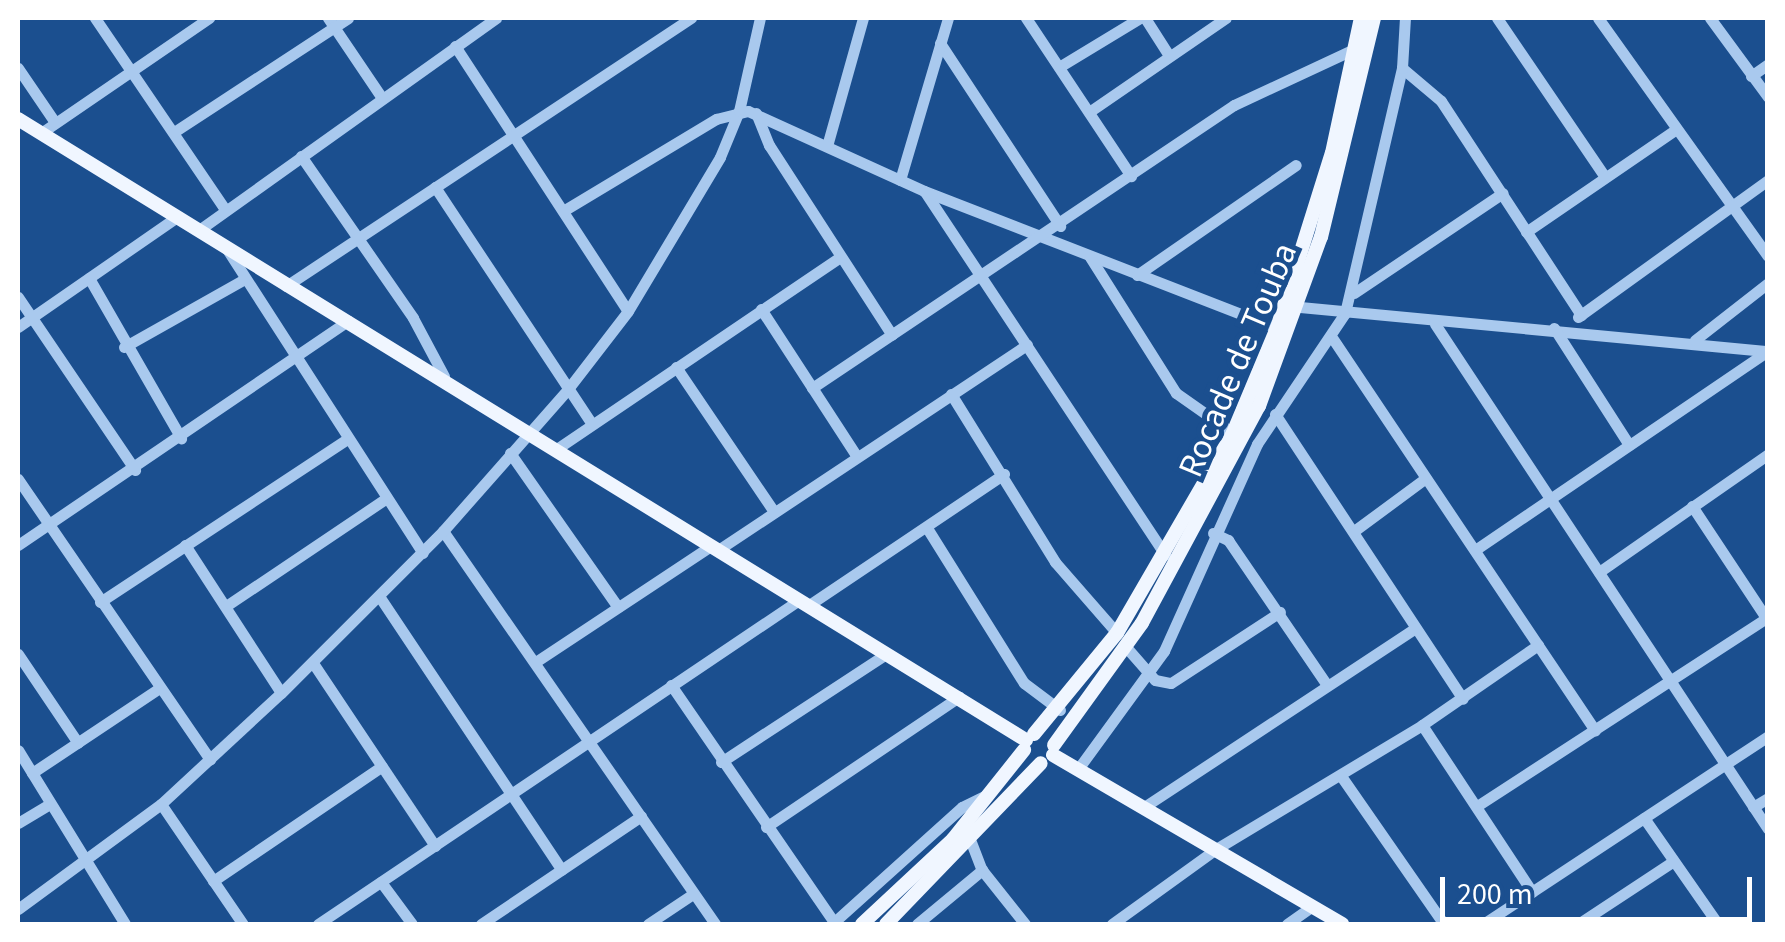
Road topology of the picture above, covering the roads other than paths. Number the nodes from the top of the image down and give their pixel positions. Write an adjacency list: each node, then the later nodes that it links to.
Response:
1 (95, 18): 27 (street)
2 (209, 18): 27 (street)
3 (348, 18): 18 (street)
4 (496, 18): 20 (street)
5 (760, 18): 31 (street)
6 (863, 18): 40 (street)
7 (948, 18): 19 (street)
8 (1026, 18): 24 (street)
9 (1143, 18): 22 (street); 24 (street)
10 (1361, 18): 21 (main road, Rocade de Touba)
11 (1374, 18): 71 (main road, Rocade de Touba)
12 (1406, 18): 26 (street)
13 (1598, 18): 36 (street)
14 (1710, 18): 28 (street)
15 (687, 19): 39 (street)
16 (1216, 20): 22 (street)
17 (1504, 20): 44 (street)
18 (331, 22): 30 (street); 37 (street)
19 (940, 43): 45 (street); 54 (street)
20 (455, 46): 30 (street); 39 (street)
21 (1356, 48): 43 (street); 80 (main road, Rocade de Touba)
22 (1168, 54): 32 (street)
23 (1768, 64): 28 (street)
24 (1060, 67): 32 (street)
25 (18, 68): 35 (street)
26 (1402, 68): 49 (street); 69 (street)
27 (130, 70): 35 (street); 37 (street)
28 (1750, 76): 29 (street)
29 (1768, 97)
30 (382, 98): 41 (street)
31 (739, 111): 33 (street); 52 (street); 73 (street)
32 (1088, 112): 43 (street)
33 (756, 113): 40 (street); 62 (street)
34 (18, 119): 38 (main road)
35 (54, 122): 38 (street)
36 (1675, 130): 44 (street); 50 (street)
37 (174, 132): 51 (street)
38 (41, 133): 53 (main road)
39 (513, 136): 47 (street); 52 (street)
40 (828, 146): 45 (street)
41 (301, 156): 51 (street); 57 (street)
42 (1296, 165): 63 (street)
43 (1131, 176): 54 (street)
44 (1604, 177): 56 (street)
45 (900, 180): 48 (street)
46 (1768, 180): 50 (street)
47 (434, 187): 57 (street); 91 (street)
48 (924, 191): 58 (street); 64 (street)
49 (1504, 193): 56 (street); 69 (street)
50 (1728, 204): 61 (street); 75 (street)
51 (225, 209): 55 (street)
52 (563, 211): 73 (street)
53 (177, 217): 55 (main road); 65 (street)
54 (1060, 226): 58 (street)
55 (199, 230): 59 (main road)
56 (1526, 232): 75 (street)
57 (357, 237): 68 (street); 89 (street)
58 (1042, 238): 60 (street); 64 (street)
59 (225, 246): 66 (street); 68 (main road)
60 (1089, 256): 63 (street); 97 (street)
61 (1768, 256)
62 (840, 257): 72 (street); 82 (street)
63 (1138, 275): 80 (street)
64 (981, 277): 82 (street); 85 (street)
65 (89, 278): 76 (street); 86 (street)
66 (244, 280): 86 (street); 87 (street)
67 (1768, 283): 84 (street)
68 (286, 286): 77 (main road)
69 (1354, 293): 74 (street)
70 (18, 297): 76 (street)
71 (1300, 307): 74 (street); 97 (main road, Rocade de Touba)
72 (761, 309): 88 (street); 90 (street)
73 (628, 310): 91 (street)
74 (1345, 313): 78 (street); 83 (street)
75 (1581, 314): 81 (street)
76 (31, 317): 79 (street); 104 (street)
77 (348, 321): 87 (street); 89 (main road)
78 (1436, 324): 81 (street); 109 (street)
79 (18, 327)
80 (1278, 328): 97 (main road, Rocade de Touba)
81 (1559, 328): 84 (street); 99 (street)
82 (892, 334): 90 (street)
83 (1333, 339): 93 (street); 106 (street)
84 (1695, 340): 99 (street)
85 (1027, 346): 92 (street); 122 (street)
86 (124, 347): 96 (street)
87 (297, 361): 96 (street); 98 (street)
88 (676, 367): 94 (street); 111 (street)
89 (444, 376): 95 (main road)
90 (812, 388): 103 (street)
91 (568, 390): 94 (street); 95 (street)
92 (950, 394): 103 (street); 105 (street)
93 (1274, 414): 97 (street); 115 (street)
94 (592, 424): 100 (street)
95 (531, 430): 100 (main road); 101 (street)
96 (181, 438): 104 (street)
97 (1245, 438): 116 (street); 122 (main road, Rocade de Touba); 134 (main road, Rocade de Touba)
98 (346, 440): 108 (street); 118 (street)
99 (1629, 445): 109 (street)
100 (558, 448): 119 (main road)
101 (510, 454): 114 (street); 128 (street)
102 (1768, 454): 110 (street)
103 (857, 457): 111 (street)
104 (135, 470): 112 (street)
105 (1004, 474): 113 (street); 132 (street)
106 (1426, 478): 115 (street); 120 (street)
107 (18, 479): 112 (street)
108 (385, 499): 121 (street); 127 (street)
109 (1552, 501): 120 (street); 123 (street)
110 (1692, 506): 123 (street); 130 (street)
111 (774, 512): 119 (street)
112 (48, 525): 117 (street); 125 (street)
113 (927, 528): 126 (street); 147 (street)
114 (444, 531): 121 (street); 137 (street)
115 (1354, 532): 131 (street)
116 (1213, 533): 129 (street); 139 (street)
117 (18, 545)
118 (186, 545): 125 (street); 127 (street)
119 (714, 548): 126 (main road); 128 (street)
120 (1474, 550): 133 (street)
121 (423, 552): 124 (street)
122 (1165, 556): 132 (main road, Rocade de Touba)
123 (1599, 572): 140 (street)
124 (379, 596): 138 (street); 163 (street)
125 (100, 602): 143 (street)
126 (804, 602): 136 (main road); 141 (street)
127 (226, 606): 144 (street)
128 (618, 607): 137 (street)
129 (1280, 612): 139 (street); 142 (street)
130 (1767, 618): 140 (street)
131 (1415, 628): 142 (street); 146 (street)
132 (1116, 633): 147 (main road, Rocade de Touba)
133 (1538, 645): 146 (street); 149 (street)
134 (1126, 647): 139 (street); 155 (main road, Rocade de Touba)
135 (18, 654): 153 (street)
136 (886, 654): 145 (main road); 157 (street)
137 (537, 661): 151 (street)
138 (314, 662): 144 (street); 159 (street)
139 (1150, 675): 160 (street)
140 (1672, 680): 149 (street); 158 (street)
141 (671, 685): 151 (street); 157 (street)
142 (1327, 685): 169 (street)
143 (158, 689): 153 (street); 156 (street)
144 (282, 693): 156 (street)
145 (960, 697): 152 (main road); 174 (street)
146 (1463, 698): 148 (street)
147 (1060, 710): 152 (main road, Rocade de Touba)
148 (1422, 724): 162 (street); 168 (street)
149 (1595, 730): 168 (street)
150 (1768, 736): 158 (street)
151 (590, 738): 163 (street); 171 (street)
152 (1028, 741): 155 (main road); 155 (main road); 164 (main road, Rocade de Touba)
153 (78, 743): 161 (street)
154 (18, 750): 161 (street)
155 (1049, 754): 160 (main road); 176 (main road, Rocade de Touba)
156 (210, 759): 167 (street)
157 (721, 762): 174 (street)
158 (1726, 764): 170 (street); 172 (street)
159 (382, 766): 177 (street); 183 (street)
160 (1078, 769): 169 (main road)
161 (32, 773): 166 (street)
162 (1341, 776): 178 (street); 204 (street)
163 (513, 792): 177 (street); 181 (street)
164 (991, 793): 196 (street); 197 (main road, Rocade de Touba)
165 (1768, 798): 170 (street)
166 (50, 804): 173 (street); 180 (street)
167 (161, 804): 180 (street); 183 (street)
168 (1477, 806): 185 (street)
169 (1144, 807): 178 (main road)
170 (1754, 807): 175 (street)
171 (641, 816): 181 (street); 186 (street)
172 (1644, 818): 179 (street); 185 (street)
173 (18, 823)
174 (766, 827): 196 (street)
175 (1768, 829)
176 (972, 842): 182 (street); 198 (main road, Rocade de Touba)
177 (435, 846): 184 (street)
178 (1216, 849): 187 (main road); 201 (street)
179 (1672, 862): 206 (street); 207 (street)
180 (86, 865): 188 (street); 189 (street)
181 (562, 870): 193 (street)
182 (982, 870): 199 (street); 200 (street)
183 (213, 881): 190 (street)
184 (381, 882): 191 (street); 192 (street)
185 (1532, 892): 205 (street)
186 (692, 894): 194 (street); 195 (street)
187 (1312, 907): 202 (street); 203 (main road)
188 (18, 909)
189 (125, 924)
190 (243, 924)
191 (318, 924)
192 (412, 924)
193 (482, 924)
194 (648, 924)
195 (715, 924)
196 (834, 924)
197 (862, 924)
198 (886, 924)
199 (917, 924)
200 (1025, 924)
201 (1112, 924)
202 (1287, 924)
203 (1342, 924)
204 (1444, 924)
205 (1482, 924)
206 (1578, 924)
207 (1718, 924)

